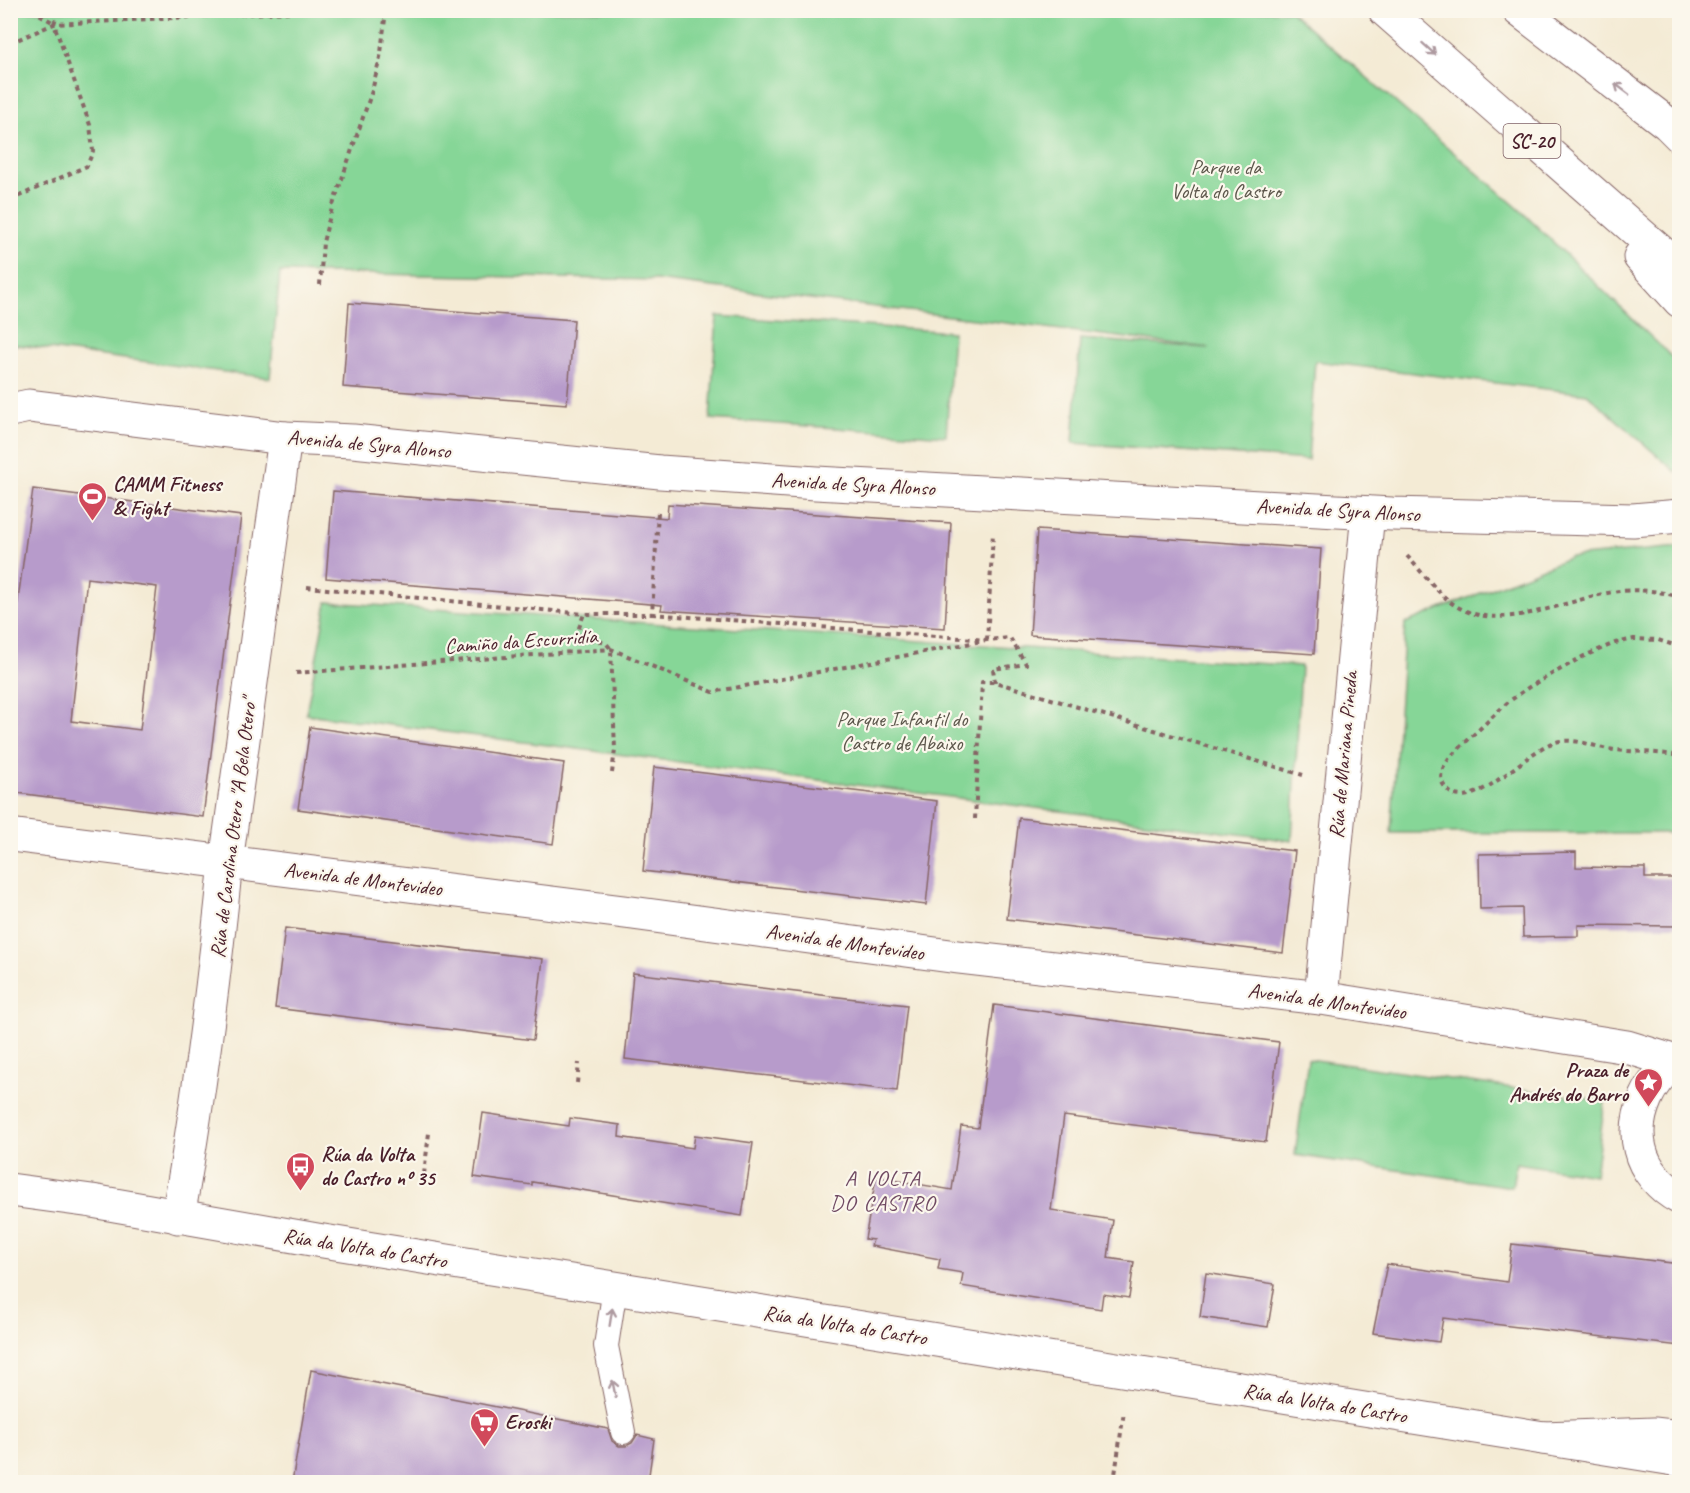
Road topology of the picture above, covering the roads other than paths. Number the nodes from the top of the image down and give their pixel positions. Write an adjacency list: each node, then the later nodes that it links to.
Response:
1 (1385, 10): 4 (main road, SC-20, one-way to 4)
2 (1519, 10): 3 (main road, one-way to 2)
3 (1676, 130)
4 (1550, 157): 5 (main road, SC-20); 6 (main road)
5 (1680, 269)
6 (1680, 301)
7 (20, 408): 8 (main road, Avenida de Syra Alonso)
8 (285, 438): 9 (main road, Avenida de Syra Alonso); 12 (main road, Rúa de Carolina Otero "A Bela Otero")
9 (1368, 513): 10 (main road, Avenida de Syra Alonso); 13 (main road, Rúa de Mariana Pineda)
10 (1680, 516)
11 (10, 835): 12 (main road, Avenida de Montevideo)
12 (226, 862): 13 (main road, Avenida de Montevideo); 17 (main road, Rúa de Carolina Otero "A Bela Otero")
13 (1321, 998): 14 (main road, Avenida de Montevideo)
14 (1678, 1062): 16 (main road)
15 (10, 1190): 17 (main road, Rúa da Volta do Castro)
16 (1680, 1198)
17 (178, 1217): 18 (main road, Rúa da Volta do Castro)
18 (615, 1288): 19 (lane, one-way to 18); 21 (main road, Rúa da Volta do Castro)
19 (623, 1432)
20 (1680, 1437): 21 (main road)
21 (1543, 1438): 22 (main road, Rúa da Volta do Castro)
22 (1680, 1460)

